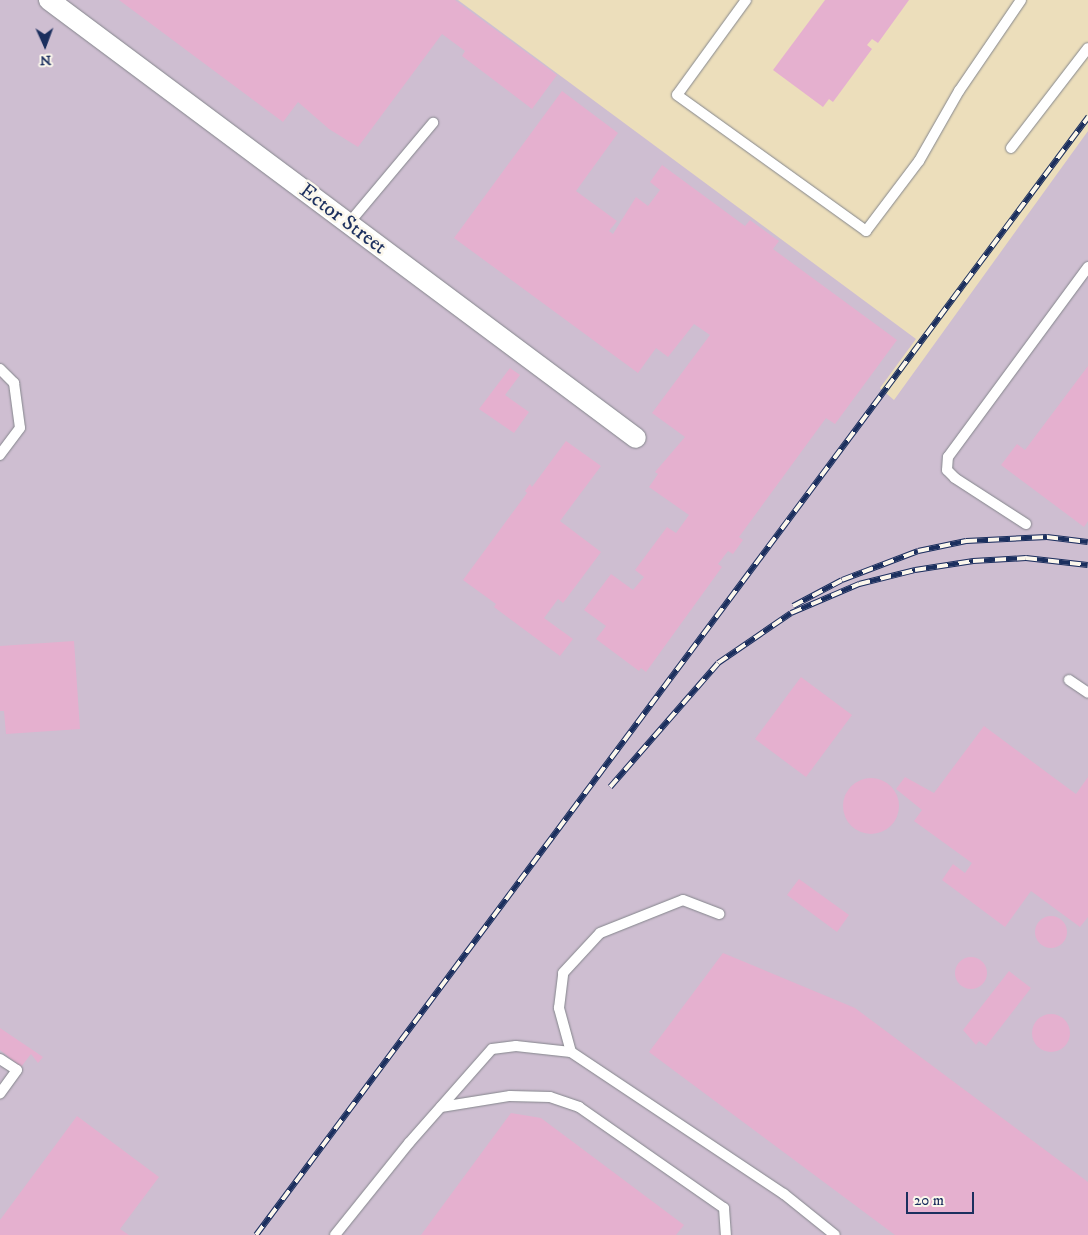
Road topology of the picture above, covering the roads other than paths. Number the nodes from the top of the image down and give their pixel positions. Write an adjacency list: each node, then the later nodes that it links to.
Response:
1 (49, 0): 7 (street, Ector Street)
2 (746, 0): 3 (lane)
3 (1021, 0)
4 (1088, 48): 6 (lane)
5 (434, 123): 7 (lane)
6 (1011, 148)
7 (349, 223): 10 (street, Ector Street)
8 (1088, 267): 12 (lane)
9 (0, 369): 11 (lane)
10 (636, 438)
11 (0, 455)
12 (1026, 524)
13 (1069, 680): 14 (lane)
14 (1088, 693)
15 (719, 914): 16 (lane)
16 (571, 1052): 19 (lane); 22 (lane)
17 (0, 1059): 18 (lane)
18 (0, 1093)
19 (441, 1107): 20 (lane); 21 (lane)
20 (335, 1235)
21 (726, 1235)
22 (835, 1235)

